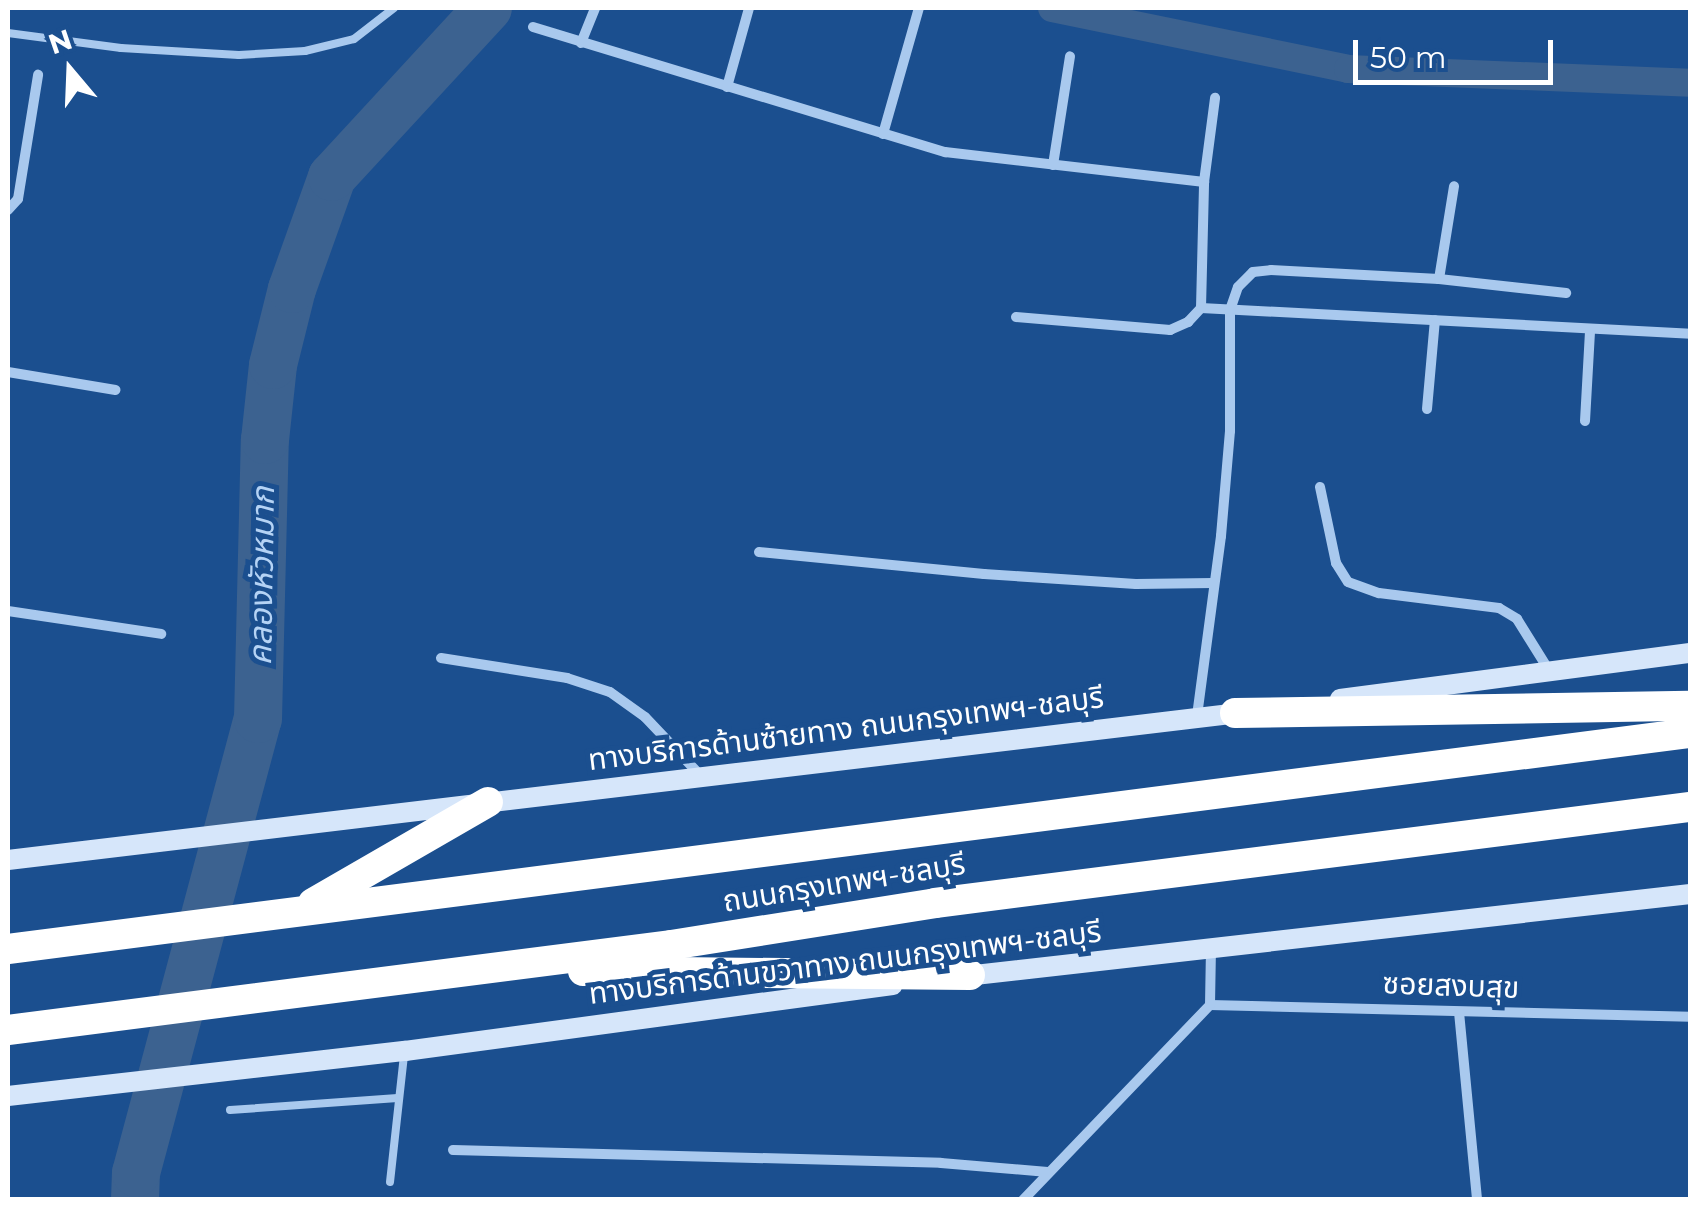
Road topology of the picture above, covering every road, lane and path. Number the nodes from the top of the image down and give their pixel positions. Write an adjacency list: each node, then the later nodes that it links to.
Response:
1 (394, 8): 6 (lane)
2 (595, 8): 7 (street)
3 (749, 8): 10 (street)
4 (919, 8): 12 (street)
5 (533, 27): 7 (street)
6 (8, 33)
7 (581, 43): 10 (street)
8 (1070, 56): 13 (street)
9 (38, 74): 16 (street)
10 (727, 87): 12 (street)
11 (1215, 98): 14 (street)
12 (884, 134): 13 (street)
13 (1054, 165): 14 (street)
14 (1204, 182): 19 (street)
15 (1454, 186): 17 (street)
16 (8, 210)
17 (1439, 279): 18 (street); 20 (street)
18 (1566, 293)
19 (1201, 308): 20 (street); 21 (street)
20 (1230, 310): 22 (street); 31 (street)
21 (1016, 317)
22 (1435, 320): 23 (street); 27 (street)
23 (1590, 332): 24 (street); 28 (street)
24 (1690, 334)
25 (8, 372): 26 (street)
26 (116, 390)
27 (1427, 409)
28 (1585, 421)
29 (1320, 486): 36 (street)
30 (760, 552): 31 (street)
31 (1214, 583): 39 (street)
32 (8, 611): 33 (street)
33 (161, 634)
34 (1690, 653): 36 (main road, ทางบริการด้านซ้ายทาง ถนนกรุงเทพฯ-ชลบุรี)
35 (441, 658): 41 (street)
36 (1550, 672): 38 (main road, ทางบริการด้านซ้ายทาง ถนนกรุงเทพฯ-ชลบุรี)
37 (1690, 706): 38 (highway)
38 (1235, 713): 39 (main road, ทางบริการด้านซ้ายทาง ถนนกรุงเทพฯ-ชลบุรี)
39 (1197, 716): 41 (main road, ทางบริการด้านซ้ายทาง ถนนกรุงเทพฯ-ชลบุรี)
40 (1690, 733): 46 (highway, ถนนกรุงเทพฯ-ชลบุรี)
41 (702, 778): 42 (main road, ทางบริการด้านซ้ายทาง ถนนกรุงเทพฯ-ชลบุรี)
42 (488, 802): 44 (main road, ทางบริการด้านซ้ายทาง ถนนกรุงเทพฯ-ชลบุรี); 46 (highway)
43 (1690, 807): 49 (highway, ถนนกรุงเทพฯ-ชลบุรี)
44 (8, 860)
45 (1690, 894): 47 (main road, ทางบริการด้านขวาทาง ถนนกรุงเทพฯ-ชลบุรี)
46 (302, 910): 48 (highway, ถนนกรุงเทพฯ-ชลบุรี)
47 (1211, 948): 50 (main road, ทางบริการด้านขวาทาง ถนนกรุงเทพฯ-ชลบุรี); 51 (street)
48 (8, 949)
49 (454, 970): 50 (highway); 54 (highway, ถนนกรุงเทพฯ-ชลบุรี)
50 (970, 975): 55 (main road, ทางบริการด้านขวาทาง ถนนกรุงเทพฯ-ชลบุรี)
51 (1210, 1005): 52 (street, ซอยสงบสุข); 60 (street)
52 (1460, 1012): 53 (street, ซอยสงบสุข); 63 (street)
53 (1690, 1018)
54 (8, 1030)
55 (405, 1051): 56 (main road, ทางบริการด้านขวาทาง ถนนกรุงเทพฯ-ชลบุรี); 57 (lane)
56 (8, 1096)
57 (398, 1098): 58 (lane); 61 (lane)
58 (230, 1110)
59 (453, 1150): 60 (street)
60 (1048, 1172): 62 (street)
61 (390, 1182)
62 (1023, 1200)
63 (1477, 1200)

